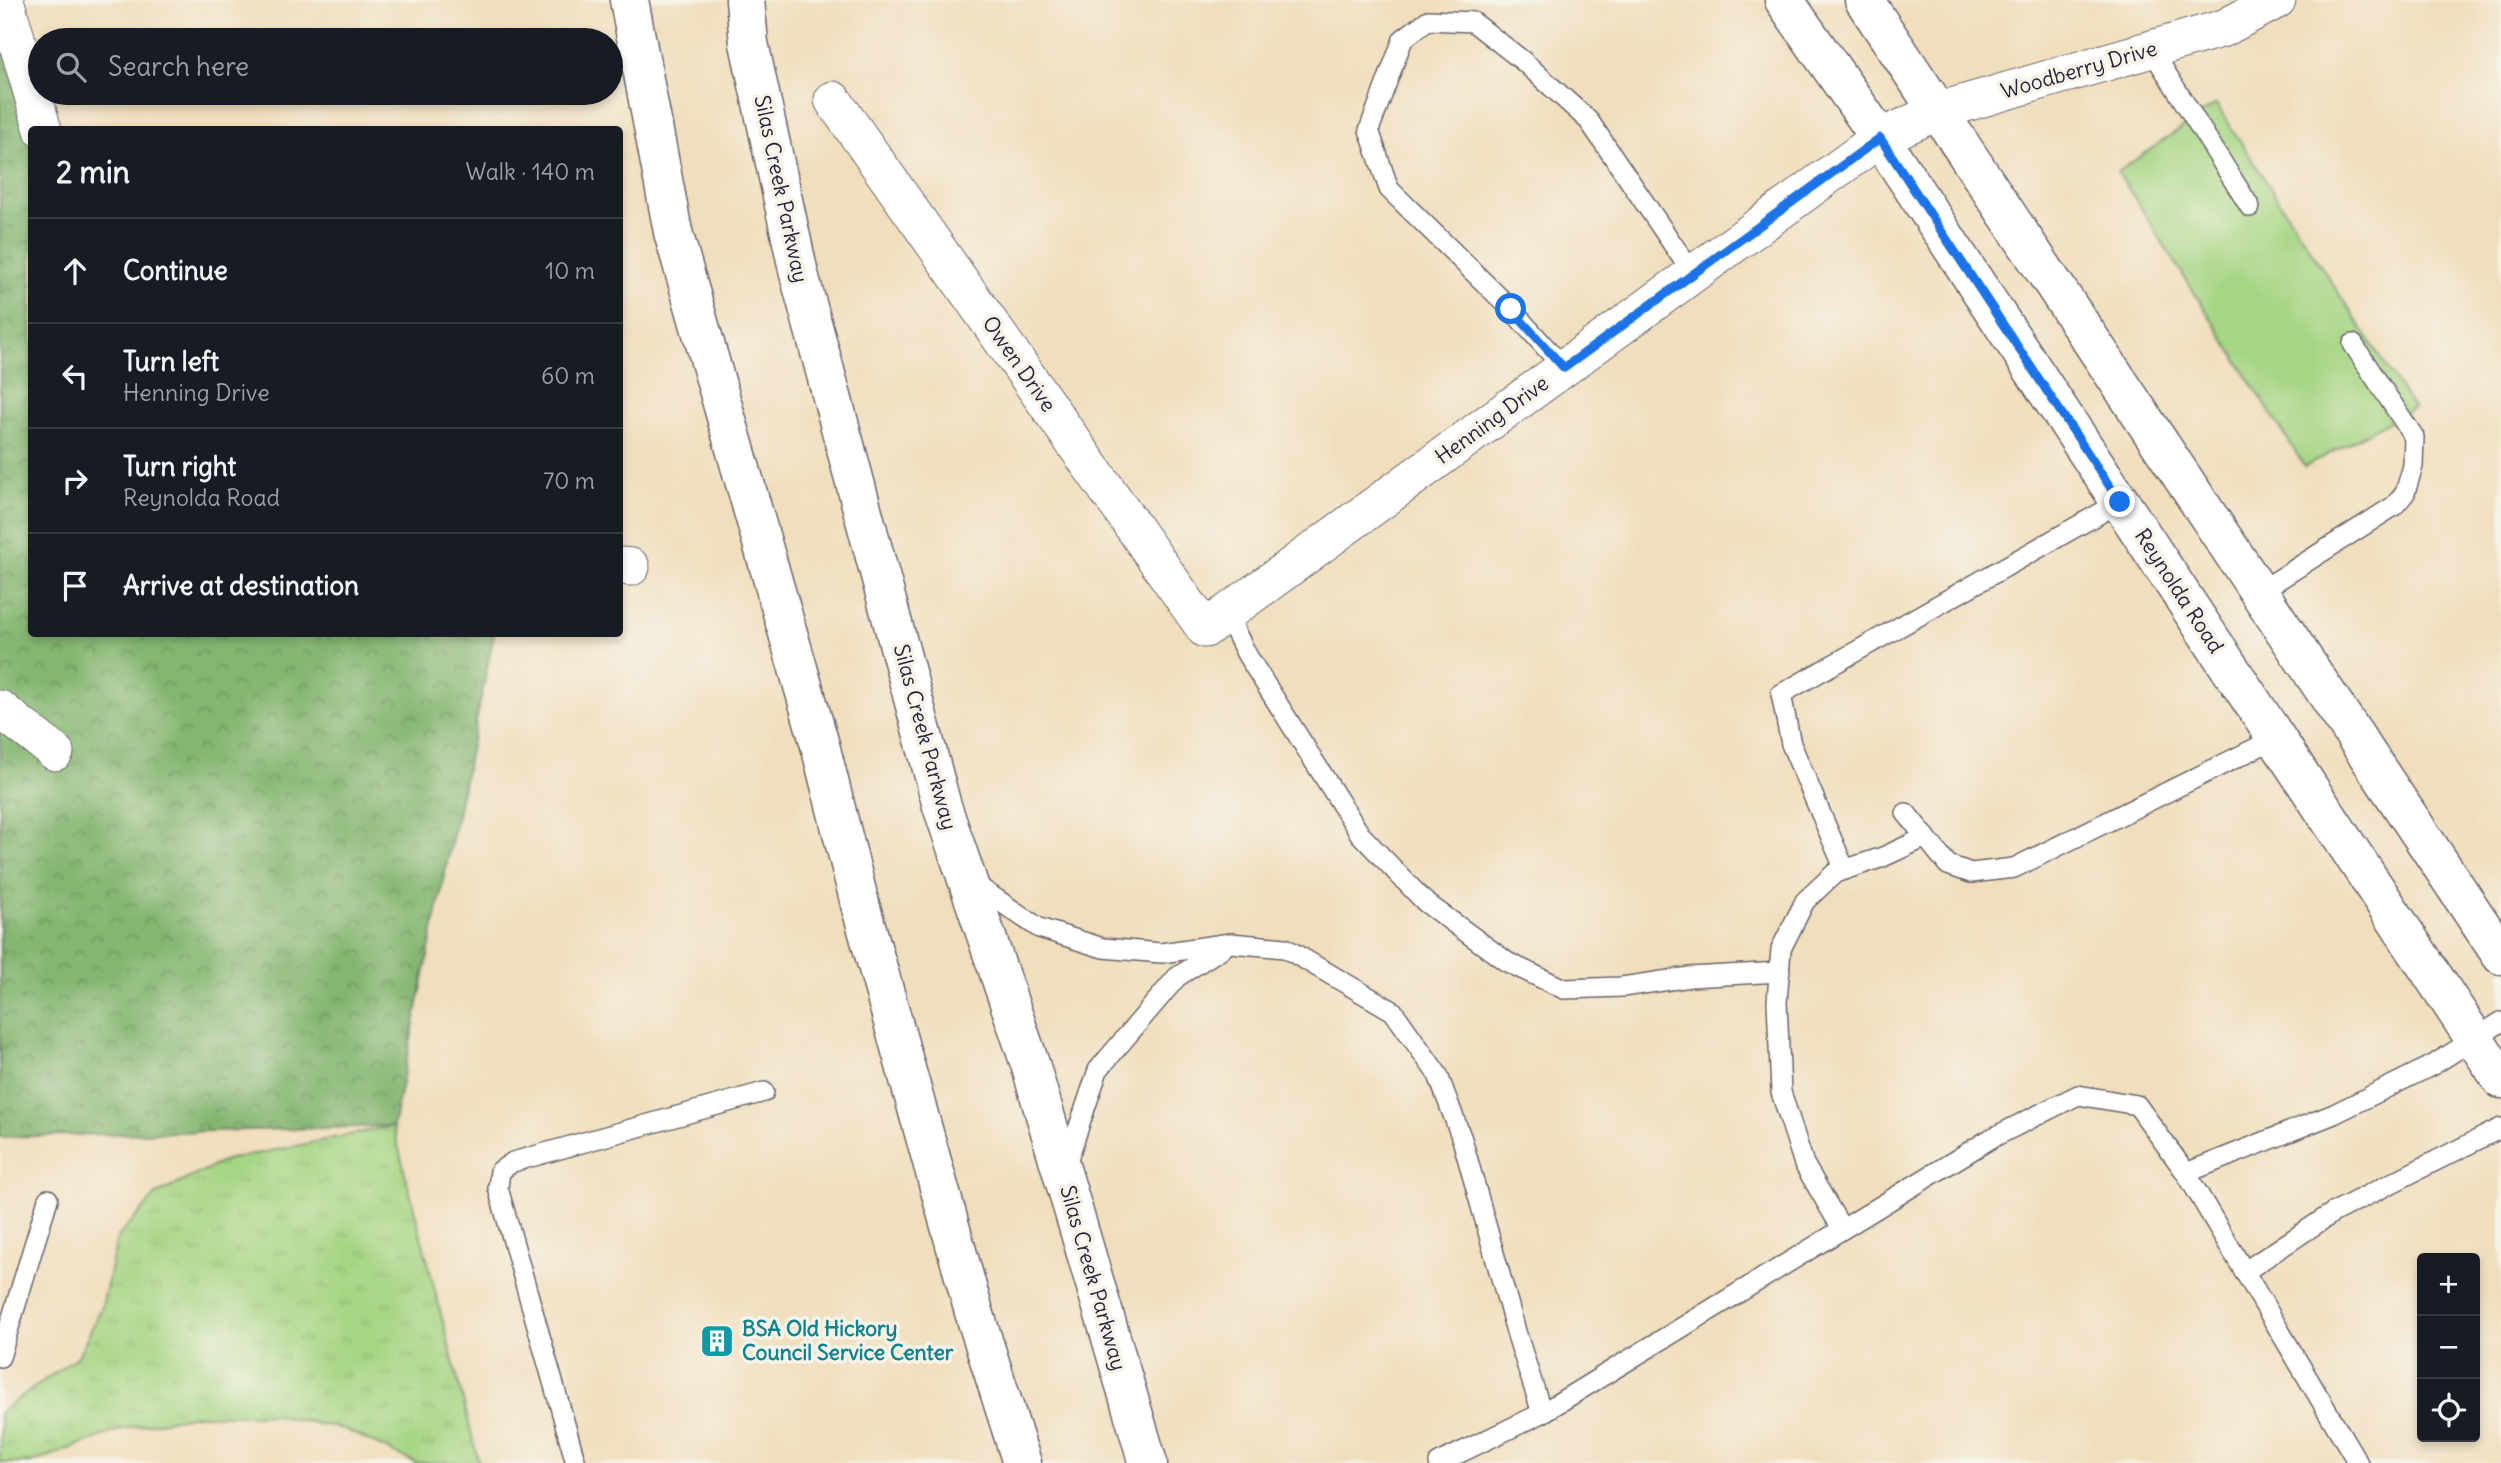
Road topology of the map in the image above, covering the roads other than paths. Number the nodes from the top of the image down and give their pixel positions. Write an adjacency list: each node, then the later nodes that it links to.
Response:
1 (5, 0): 8 (street)
2 (629, 0): 43 (main road)
3 (745, 0): 27 (main road, Silas Creek Parkway)
4 (1784, 0): 13 (main road, Reynolda Road)
5 (1864, 0): 11 (main road)
6 (2277, 0): 7 (street, Woodberry Drive)
7 (2151, 49): 11 (street, Woodberry Drive); 14 (lane)
8 (28, 79)
9 (833, 100): 20 (street, Owen Drive)
10 (36, 105): 12 (street)
11 (1938, 111): 13 (street, Woodberry Drive); 19 (main road)
12 (42, 126)
13 (1880, 138): 15 (street, Henning Drive); 18 (main road, Reynolda Road)
14 (2250, 207)
15 (1693, 274): 17 (street, Henning Drive); 17 (lane)
16 (2353, 344): 19 (lane)
17 (1564, 368): 20 (street, Henning Drive)
18 (2120, 502): 22 (main road, Reynolda Road); 26 (lane)
19 (2259, 592): 29 (main road)
20 (1216, 621): 30 (lane)
21 (0, 709): 23 (street)
22 (2276, 738): 25 (lane); 31 (main road, Reynolda Road)
23 (55, 752)
24 (1906, 813): 25 (lane)
25 (1926, 837): 26 (lane)
26 (1845, 870): 30 (lane)
27 (967, 878): 28 (lane); 36 (main road, Silas Creek Parkway)
28 (1231, 943): 36 (lane); 41 (lane)
29 (2501, 956)
30 (1780, 972): 38 (lane)
31 (2487, 1030): 32 (main road, Reynolda Road); 35 (lane)
32 (2501, 1080)
33 (764, 1092): 42 (lane)
34 (2501, 1128): 39 (lane)
35 (2186, 1173): 38 (lane); 39 (lane)
36 (1063, 1176): 44 (main road, Silas Creek Parkway)
37 (48, 1199): 40 (lane)
38 (1842, 1229): 41 (lane)
39 (2244, 1272): 46 (lane)
40 (0, 1357)
41 (1542, 1413): 45 (lane)
42 (576, 1463)
43 (1022, 1463)
44 (1148, 1463)
45 (1439, 1463)
46 (2358, 1463)

